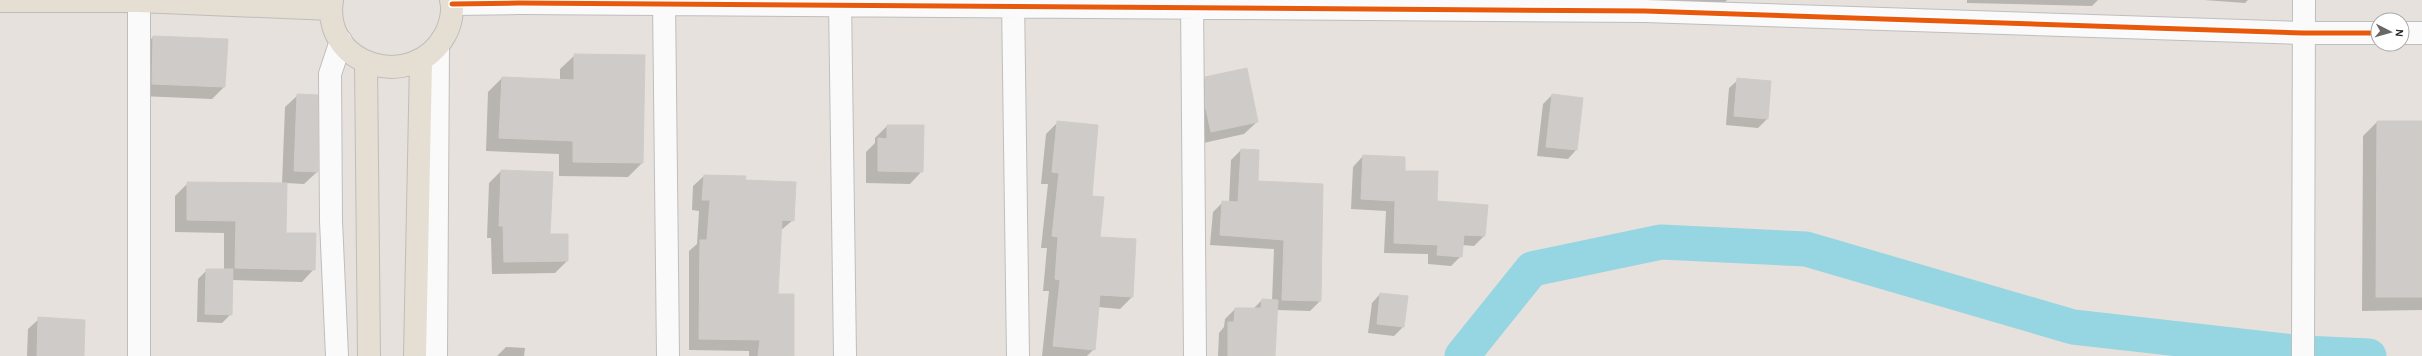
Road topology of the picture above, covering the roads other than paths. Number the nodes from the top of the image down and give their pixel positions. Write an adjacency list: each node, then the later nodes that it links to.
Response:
1 (2304, 0): 12 (street)
2 (0, 1): 3 (main road)
3 (139, 1): 10 (main road); 20 (street)
4 (452, 2): 5 (street); 17 (main road)
5 (664, 2): 6 (street); 25 (street)
6 (840, 2): 7 (street); 26 (street)
7 (1013, 3): 8 (street); 27 (street)
8 (1192, 4): 9 (street); 28 (street)
9 (1341, 4): 11 (street)
10 (331, 5): 16 (main road)
11 (1645, 6): 12 (street)
12 (2303, 33): 13 (street); 29 (street)
13 (2370, 33)
14 (2410, 33): 15 (street)
15 (2422, 33)
16 (342, 41): 19 (main road); 21 (street)
17 (438, 47): 18 (main road); 24 (street)
18 (421, 61): 19 (main road); 23 (main road)
19 (366, 63): 22 (main road)
20 (139, 356)
21 (337, 356)
22 (369, 356)
23 (415, 356)
24 (436, 356)
25 (668, 356)
26 (845, 356)
27 (1018, 356)
28 (1195, 356)
29 (2303, 356)

